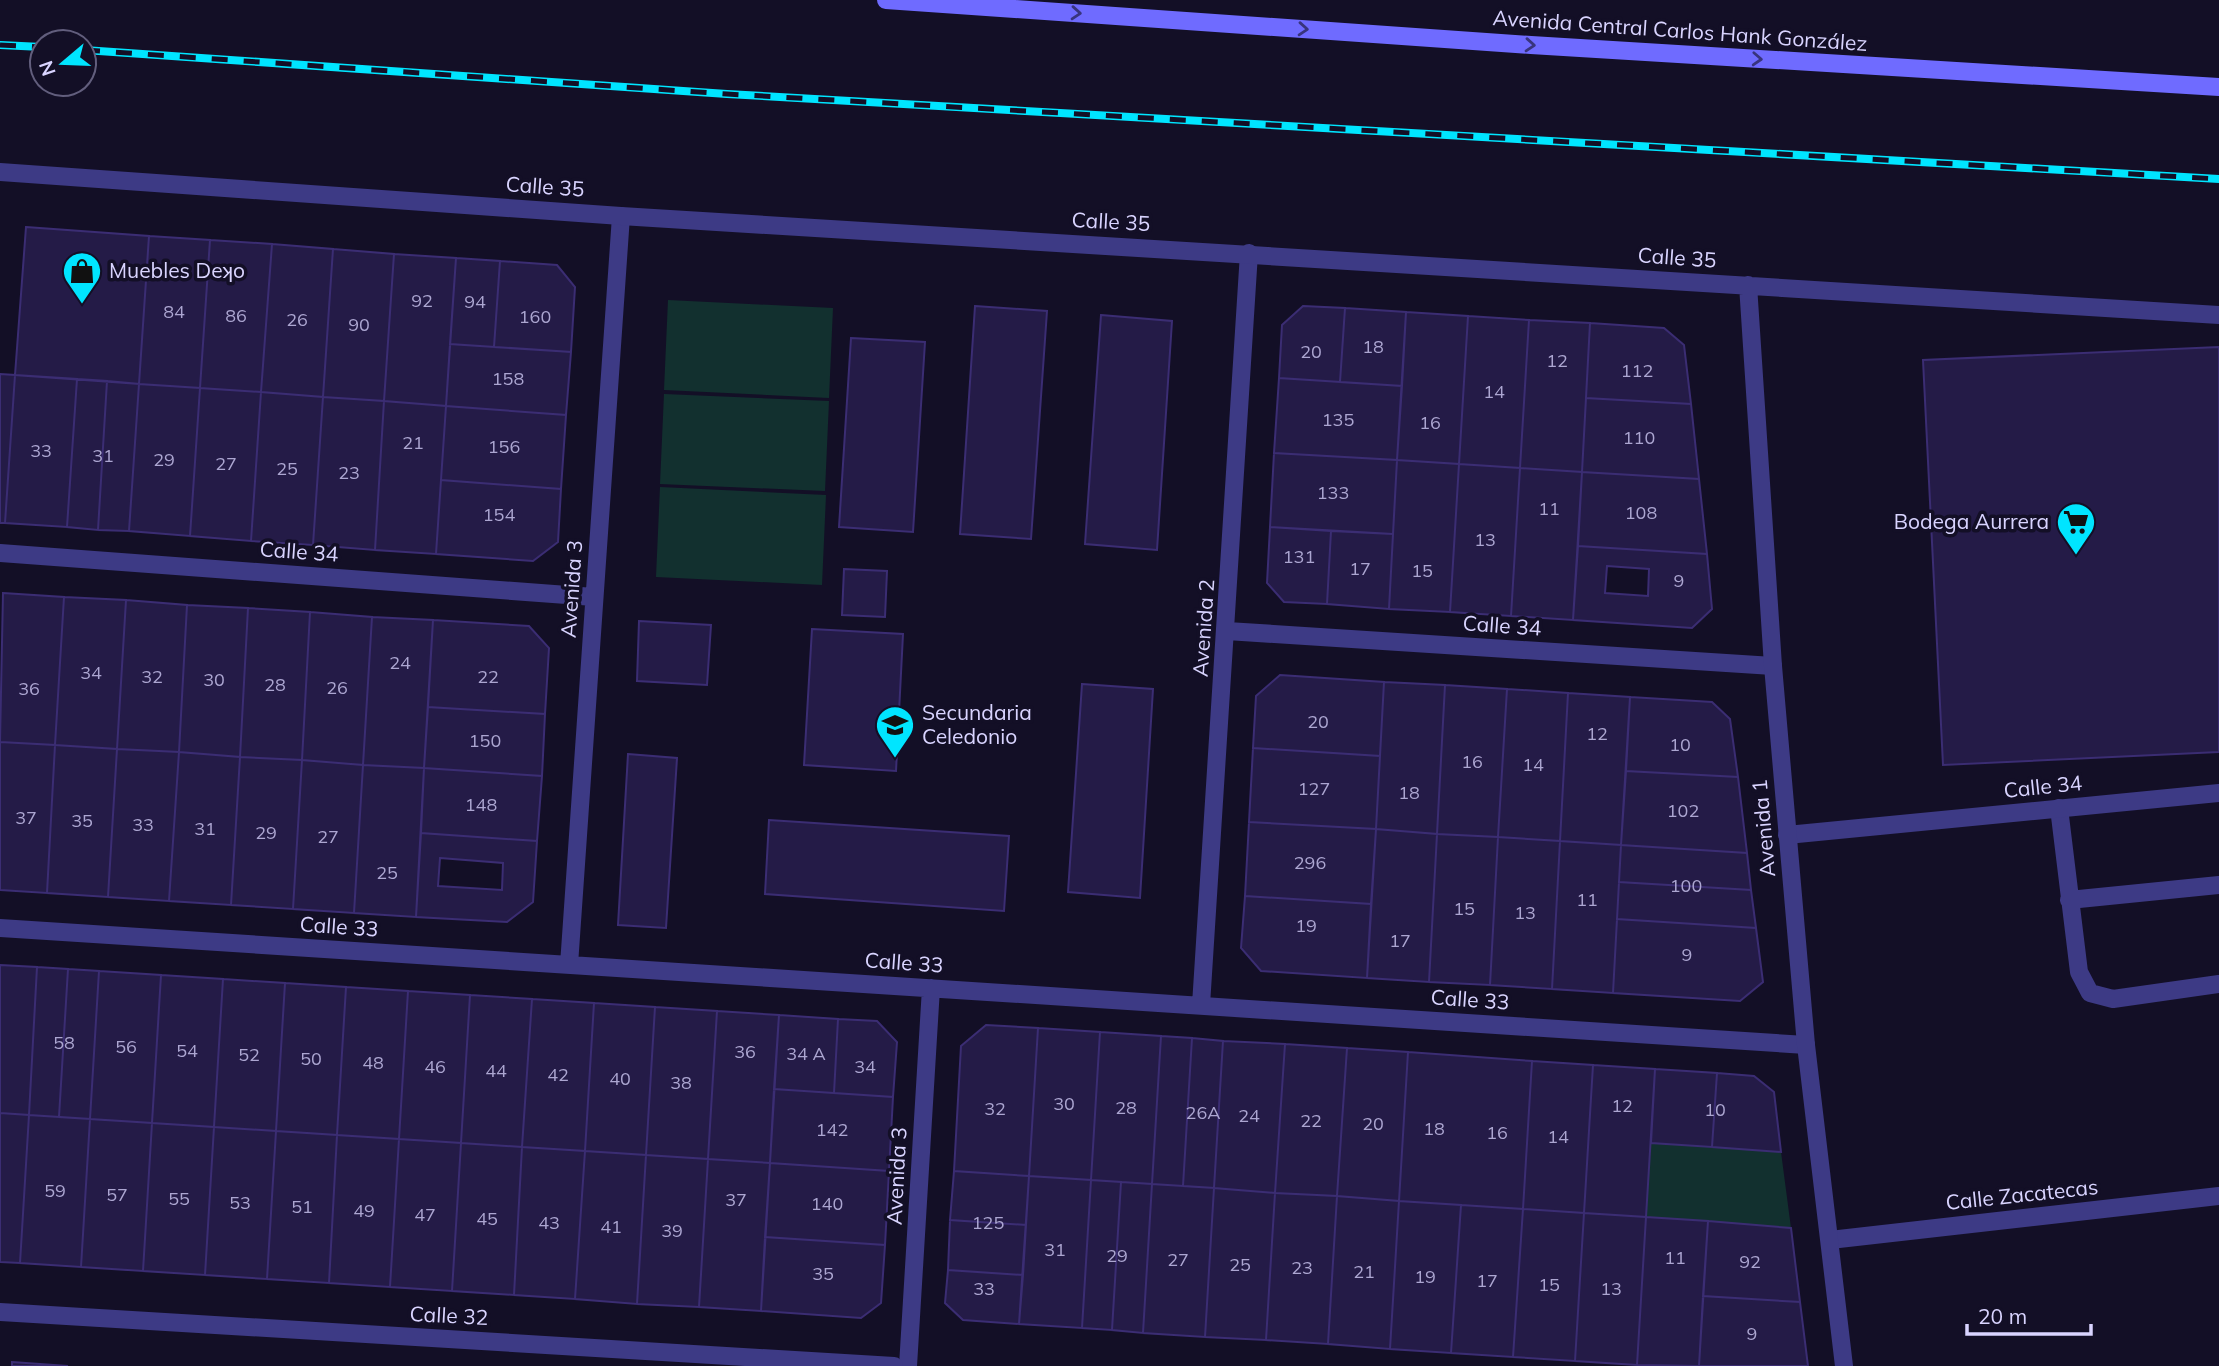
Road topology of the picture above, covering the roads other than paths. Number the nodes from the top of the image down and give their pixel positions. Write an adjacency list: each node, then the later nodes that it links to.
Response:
1 (886, 0): 2 (main road, Avenida Central Carlos Hank González, one-way to 2)
2 (2219, 87)
3 (0, 172): 4 (street, Calle 35)
4 (621, 216): 5 (street, Calle 35); 9 (street, Avenida 3)
5 (1249, 253): 6 (street, Calle 35); 10 (street, Avenida 2)
6 (1748, 285): 7 (street, Calle 35); 11 (street, Avenida 1)
7 (2219, 315)
8 (0, 553): 9 (street, Calle 34)
9 (594, 597): 18 (street, Avenida 3)
10 (1227, 631): 11 (street, Calle 34); 21 (street, Avenida 2)
11 (1773, 666): 14 (street, Avenida 1)
12 (2219, 793): 13 (street, Calle 34)
13 (2059, 808): 14 (street, Calle 34); 16 (street)
14 (1787, 835): 22 (street, Avenida 1)
15 (2219, 885): 16 (street)
16 (2069, 900): 19 (street)
17 (0, 928): 18 (street, Calle 33)
18 (569, 965): 20 (street, Calle 33)
19 (2219, 984)
20 (931, 988): 21 (street, Calle 33); 27 (street, Avenida 3)
21 (1202, 1005): 22 (street, Calle 33)
22 (1806, 1045): 24 (street, Avenida 1)
23 (2219, 1196): 24 (street, Calle Zacatecas)
24 (1830, 1240): 28 (street, Avenida 1)
25 (0, 1312): 26 (street, Calle 32)
26 (894, 1366)
27 (908, 1366)
28 (1844, 1366)

